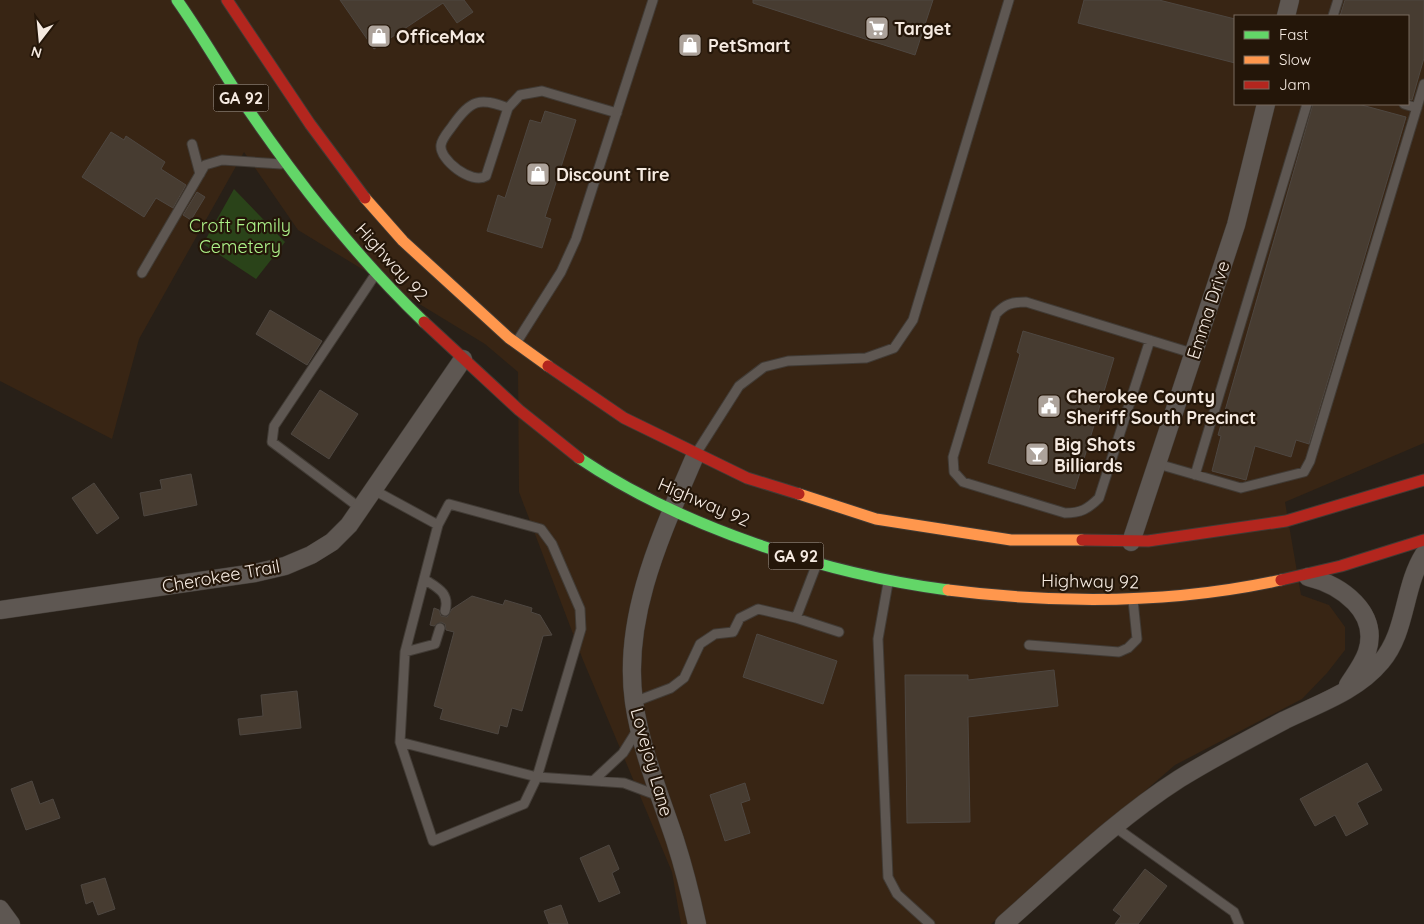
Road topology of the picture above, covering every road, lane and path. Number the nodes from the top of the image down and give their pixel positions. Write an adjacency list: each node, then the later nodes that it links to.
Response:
1 (177, 0): 17 (main road, Highway 92 / GA 92)
2 (227, 0): 22 (main road, Highway 92 / GA 92)
3 (654, 0): 15 (lane)
4 (1009, 0): 25 (lane)
5 (1290, 0): 7 (street)
6 (1338, 0): 8 (lane)
7 (1286, 15)
8 (1333, 15)
9 (1424, 84): 14 (lane)
10 (1266, 105): 23 (street, Emma Drive)
11 (1307, 105): 27 (lane)
12 (1407, 105): 14 (lane)
13 (508, 108): 13 (lane); 15 (lane)
14 (1417, 108): 27 (lane)
15 (617, 113): 22 (lane)
16 (192, 144): 18 (lane)
17 (288, 164): 18 (lane); 20 (main road, Highway 92 / GA 92)
18 (200, 174): 19 (lane)
19 (142, 273)
20 (376, 273): 24 (main road, Highway 92 / GA 92); 30 (lane)
21 (1150, 340): 21 (lane); 23 (lane)
22 (515, 345): 25 (main road, Highway 92 / GA 92)
23 (1194, 354): 26 (street, Emma Drive)
24 (463, 359): 29 (street, Cherokee Trail); 31 (main road, Highway 92 / GA 92)
25 (695, 456): 31 (street, Lovejoy Lane); 34 (main road, Highway 92 / GA 92)
26 (1158, 464): 27 (lane); 34 (street, Emma Drive)
27 (1195, 475)
28 (1424, 480): 34 (main road, Highway 92 / GA 92)
29 (372, 490): 30 (street, Cherokee Trail); 32 (lane)
30 (360, 508): 41 (street, Cherokee Trail)
31 (672, 509): 36 (main road, Highway 92 / GA 92); 49 (street, Lovejoy Lane)
32 (438, 525): 38 (lane); 52 (lane)
33 (1424, 540): 37 (main road, Highway 92 / GA 92)
34 (1131, 542)
35 (1424, 554): 48 (street)
36 (817, 563): 39 (main road, Highway 92 / GA 92); 43 (lane)
37 (1305, 576): 40 (main road, Highway 92 / GA 92); 48 (street)
38 (424, 579): 42 (lane); 47 (lane)
39 (889, 581): 40 (main road, Highway 92 / GA 92); 59 (lane)
40 (1133, 600): 46 (lane)
41 (0, 610)
42 (445, 611)
43 (796, 618): 45 (lane); 49 (lane)
44 (440, 628): 47 (lane)
45 (839, 632)
46 (1029, 646)
47 (404, 652): 51 (lane)
48 (1332, 697): 55 (street)
49 (634, 702): 50 (street, Lovejoy Lane)
50 (639, 726): 53 (lane); 54 (street, Lovejoy Lane)
51 (400, 742): 52 (lane); 52 (lane)
52 (537, 777): 53 (lane)
53 (593, 781): 54 (lane)
54 (659, 796): 58 (street, Lovejoy Lane)
55 (1115, 827): 60 (street); 61 (lane)
56 (0, 909): 57 (street)
57 (11, 924)
58 (697, 924)
59 (930, 924)
60 (1004, 924)
61 (1239, 924)

